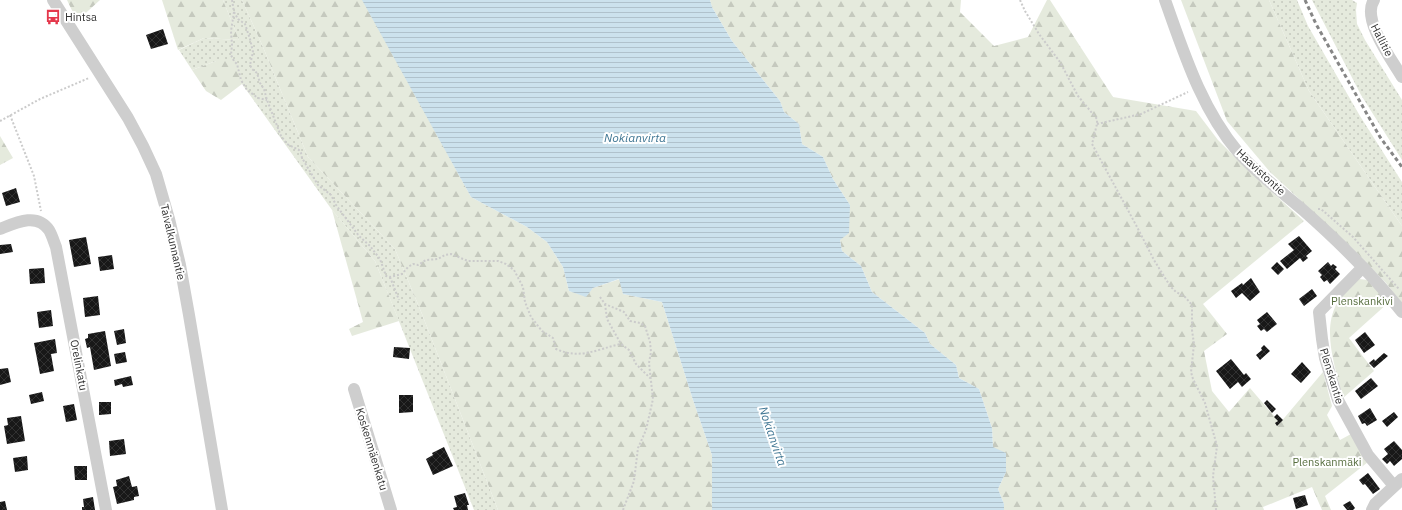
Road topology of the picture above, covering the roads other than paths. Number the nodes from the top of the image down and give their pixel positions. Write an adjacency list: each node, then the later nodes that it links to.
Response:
1 (53, 0): 11 (street, Taivalkunnantie)
2 (1165, 0): 6 (street, Haavistontie)
3 (1374, 0): 4 (street, Hallitie)
4 (1402, 77)
5 (0, 229): 10 (street, Orelinkatu)
6 (1363, 267): 7 (street, Haavistontie); 9 (street, Plenskantie)
7 (1402, 312)
8 (354, 388): 12 (street, Koskenmäenkatu)
9 (1398, 483): 13 (street)
10 (106, 510)
11 (222, 510)
12 (391, 510)
13 (1372, 510)

